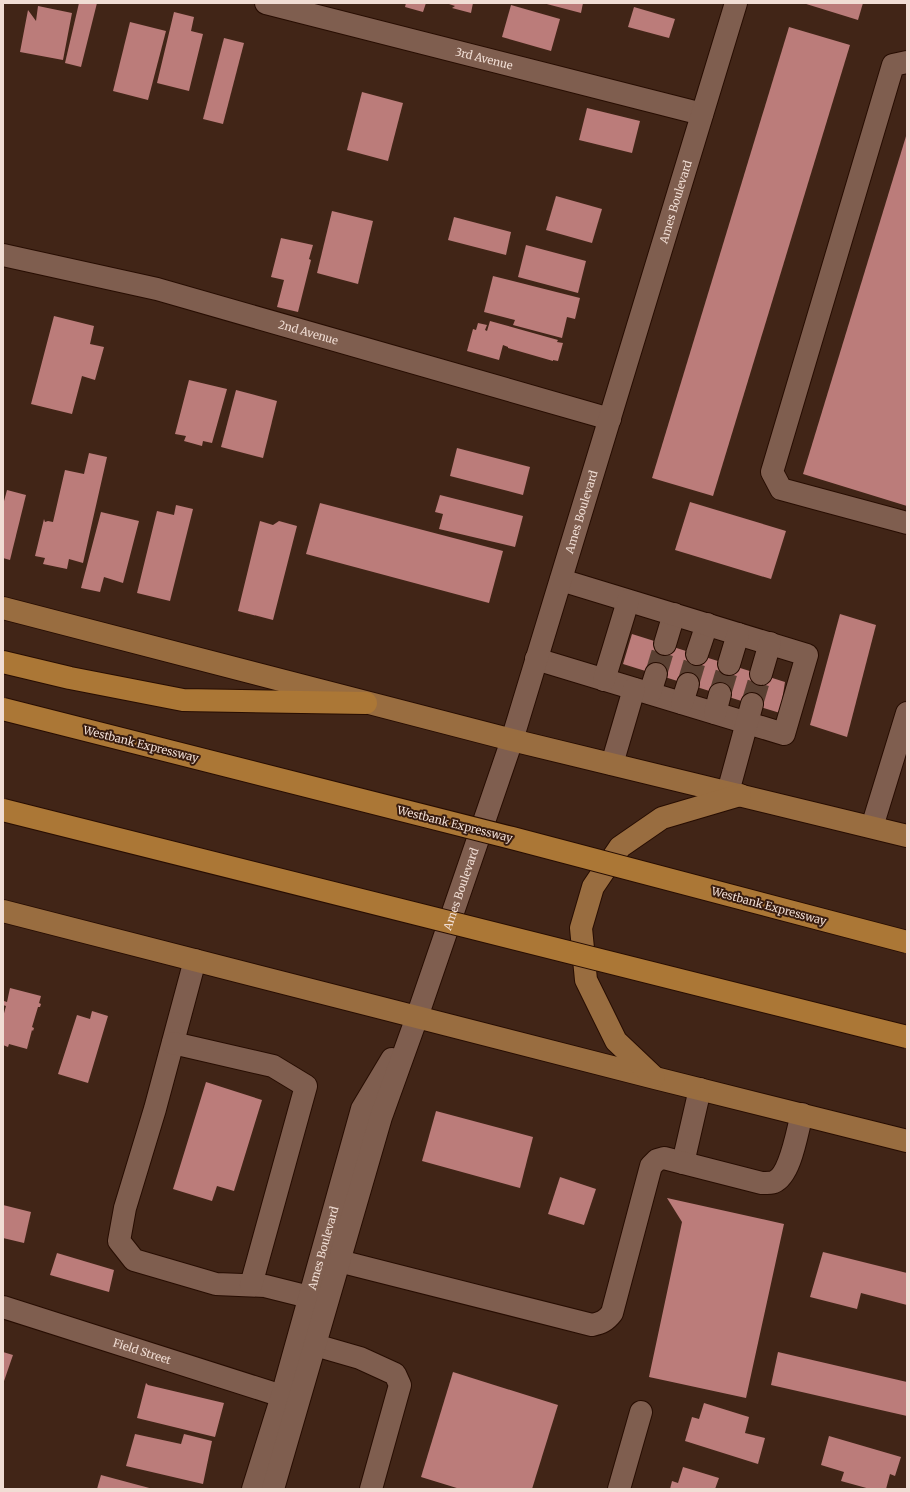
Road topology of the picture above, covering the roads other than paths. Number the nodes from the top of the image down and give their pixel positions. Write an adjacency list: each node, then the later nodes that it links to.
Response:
1 (266, 3): 4 (street, 3rd Avenue)
2 (736, 3): 4 (street, Ames Boulevard)
3 (907, 62): 7 (street)
4 (702, 114): 6 (street, Ames Boulevard)
5 (3, 255): 6 (street, 2nd Avenue)
6 (610, 419): 8 (street, Ames Boulevard)
7 (907, 523)
8 (561, 580): 9 (street); 17 (street, Ames Boulevard)
9 (628, 601): 11 (street); 21 (street)
10 (3, 608): 23 (main road)
11 (674, 614): 12 (street); 15 (street)
12 (707, 624): 13 (street); 16 (street)
13 (738, 634): 14 (street); 19 (street)
14 (770, 643): 20 (street); 25 (street)
15 (665, 644)
16 (697, 654)
17 (536, 659): 21 (street); 27 (street, Ames Boulevard)
18 (3, 662): 23 (highway)
19 (730, 664)
20 (761, 674)
21 (604, 680): 22 (street)
22 (646, 685): 25 (street); 28 (street)
23 (366, 703): 27 (main road)
24 (3, 708): 34 (highway, Westbank Expressway, bridge)
25 (749, 713): 29 (street)
26 (907, 713): 31 (street)
27 (512, 740): 28 (main road); 36 (street, Ames Boulevard)
28 (612, 764): 29 (main road)
29 (735, 794): 31 (main road); 39 (main road)
30 (3, 810): 37 (highway, bridge)
31 (872, 827): 32 (main road)
32 (907, 836)
33 (3, 911): 35 (main road)
34 (907, 942)
35 (195, 960): 36 (main road); 38 (street)
36 (417, 1017): 39 (main road); 44 (street, Ames Boulevard); 46 (street, Ames Boulevard)
37 (907, 1037)
38 (173, 1043): 45 (street); 45 (street)
39 (655, 1078): 40 (main road)
40 (700, 1089): 41 (main road); 43 (street)
41 (802, 1114): 42 (main road); 43 (street)
42 (907, 1141)
43 (683, 1163): 44 (street)
44 (339, 1261): 48 (street, Ames Boulevard)
45 (251, 1285): 46 (street)
46 (310, 1297): 49 (street, Ames Boulevard)
47 (3, 1307): 49 (street, Field Street)
48 (315, 1345): 52 (street, Ames Boulevard); 53 (street)
49 (282, 1396): 51 (street, Ames Boulevard)
50 (641, 1412): 54 (street)
51 (253, 1489)
52 (273, 1489)
53 (371, 1489)
54 (619, 1489)

